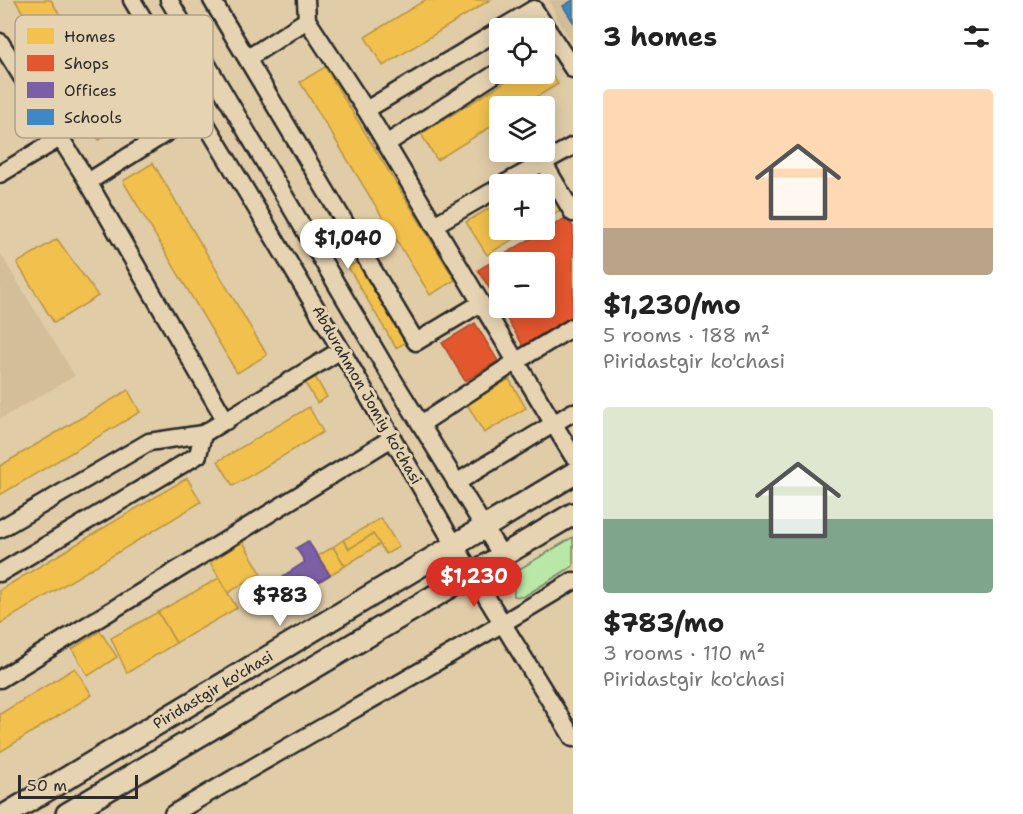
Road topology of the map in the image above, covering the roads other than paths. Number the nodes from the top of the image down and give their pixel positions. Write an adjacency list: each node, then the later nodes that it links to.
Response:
1 (132, 0): 5 (street, Abdurahmon Jomiy ko'chasi)
2 (169, 0): 6 (street, Abdurahmon Jomiy ko'chasi)
3 (212, 0): 13 (street)
4 (306, 0): 9 (street)
5 (141, 15)
6 (178, 15)
7 (519, 18): 8 (street)
8 (538, 18)
9 (307, 20): 13 (street); 18 (street)
10 (489, 36): 18 (street)
11 (0, 42): 14 (street)
12 (555, 48): 15 (street)
13 (248, 58): 32 (street)
14 (15, 66)
15 (573, 69)
16 (213, 74): 38 (street, Abdurahmon Jomiy ko'chasi)
17 (489, 78): 22 (street)
18 (366, 110): 22 (street)
19 (213, 135): 34 (street, Abdurahmon Jomiy ko'chasi)
20 (60, 138): 26 (street); 28 (street)
21 (158, 138): 28 (street)
22 (386, 144): 31 (street)
23 (573, 146): 24 (street)
24 (555, 156)
25 (543, 162): 27 (street); 30 (street)
26 (0, 174)
27 (522, 174)
28 (88, 182): 37 (street)
29 (489, 193): 31 (street)
30 (573, 213)
31 (434, 225): 32 (street)
32 (481, 303): 35 (street)
33 (573, 327): 35 (street)
34 (341, 350): 37 (street); 41 (street, Abdurahmon Jomiy ko'chasi)
35 (517, 361): 38 (street); 39 (street)
36 (573, 412): 39 (street)
37 (226, 421): 40 (street)
38 (421, 424): 44 (street, Abdurahmon Jomiy ko'chasi)
39 (554, 425): 42 (street); 44 (street)
40 (204, 434): 47 (street); 50 (street)
41 (392, 438): 48 (street, Abdurahmon Jomiy ko'chasi); 54 (street)
42 (573, 456)
43 (573, 474): 46 (main road, Piridastgir ko'chasi)
44 (456, 483): 46 (street, Abdurahmon Jomiy ko'chasi)
45 (573, 514): 49 (main road)
46 (484, 529): 48 (main road, Piridastgir ko'chasi); 49 (street, Abdurahmon Jomiy ko'chasi)
47 (0, 530)
48 (455, 546): 51 (street, Abdurahmon Jomiy ko'chasi); 56 (main road, Piridastgir ko'chasi)
49 (502, 556): 51 (main road)
50 (0, 573)
51 (473, 574): 53 (street, Abdurahmon Jomiy ko'chasi); 57 (main road)
52 (573, 581): 53 (street)
53 (504, 623): 55 (street, Abdurahmon Jomiy ko'chasi); 58 (street)
54 (0, 679)
55 (573, 738)
56 (7, 814)
57 (67, 814)
58 (173, 814)

